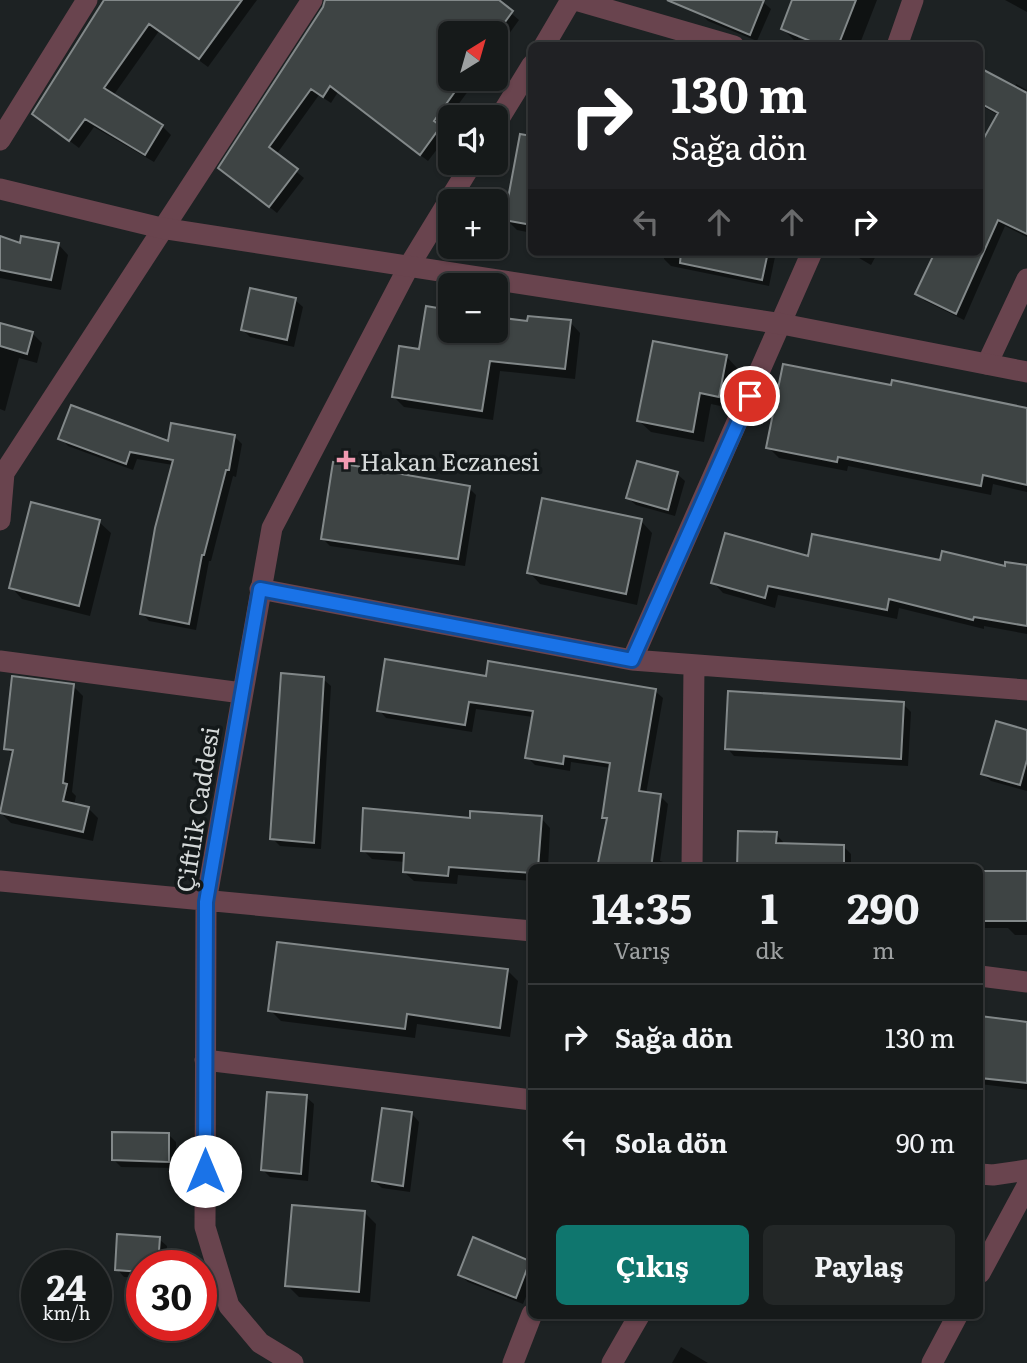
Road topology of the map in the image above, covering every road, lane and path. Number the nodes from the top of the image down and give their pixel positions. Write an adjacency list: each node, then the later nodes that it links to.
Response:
1 (87, 0): 10 (street)
2 (312, 0): 13 (street)
3 (573, 0): 5 (street); 6 (street)
4 (914, 0): 7 (street)
5 (547, 42)
6 (720, 42)
7 (898, 42)
8 (528, 71): 9 (street)
9 (507, 105)
10 (0, 141)
11 (465, 175): 15 (street, Çiftlik Caddesi)
12 (0, 188): 13 (street)
13 (161, 228): 15 (street); 20 (street)
14 (810, 256): 17 (street)
15 (409, 266): 17 (street); 22 (street, Çiftlik Caddesi)
16 (1027, 279): 18 (street)
17 (782, 324): 18 (street); 24 (street)
18 (987, 364): 19 (street)
19 (1027, 372)
20 (2, 472): 21 (street)
21 (0, 520)
22 (260, 589): 24 (street); 27 (street, Çiftlik Caddesi)
23 (0, 660): 27 (street)
24 (632, 660): 25 (street)
25 (694, 665): 26 (street); 28 (street)
26 (1027, 690)
27 (242, 694): 30 (street, Çiftlik Caddesi)
28 (692, 864)
29 (0, 881): 30 (street)
30 (206, 902): 31 (street); 34 (street, Çiftlik Caddesi)
31 (528, 931)
32 (983, 976): 33 (street)
33 (1027, 982)
34 (205, 1060): 35 (street); 43 (street, Çiftlik Caddesi)
35 (528, 1100)
36 (1027, 1170): 37 (street)
37 (983, 1174)
38 (1027, 1186): 39 (street)
39 (983, 1267)
40 (530, 1319): 44 (street)
41 (637, 1319): 45 (street)
42 (955, 1319): 46 (street)
43 (293, 1363)
44 (513, 1363)
45 (612, 1363)
46 (932, 1363)

